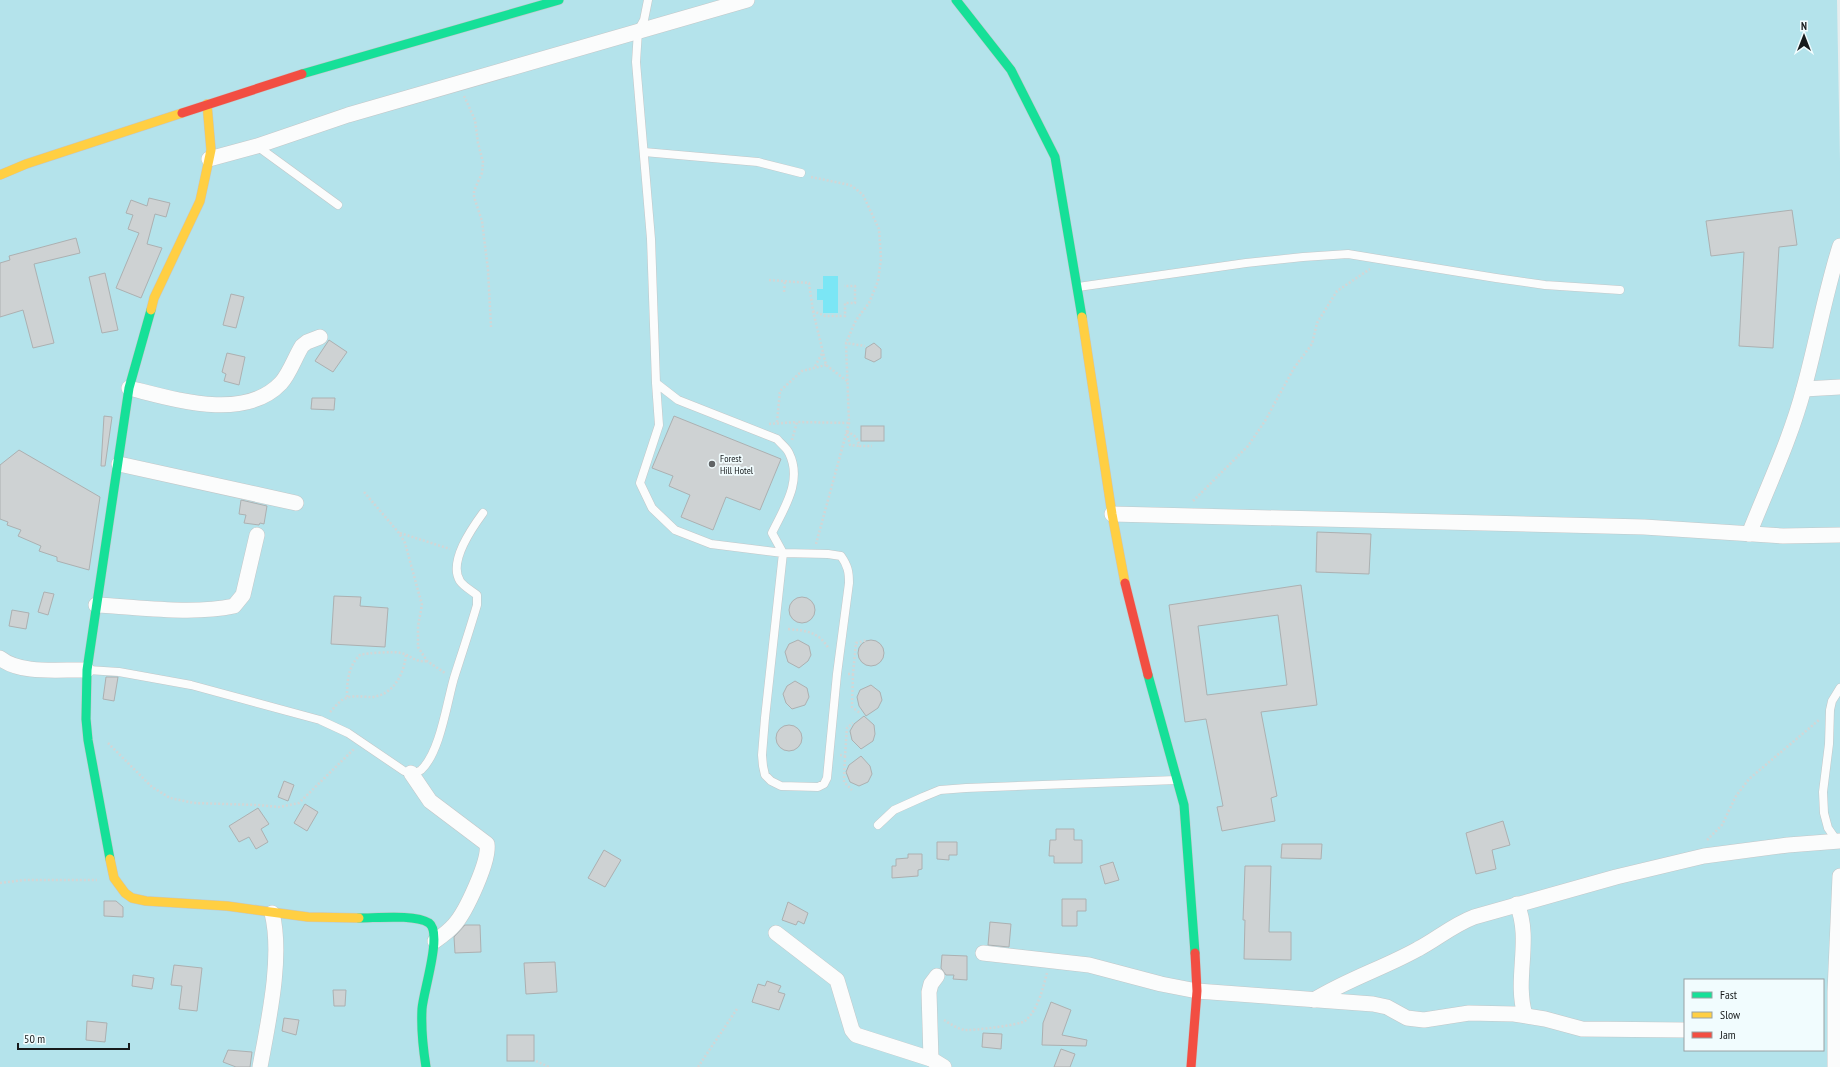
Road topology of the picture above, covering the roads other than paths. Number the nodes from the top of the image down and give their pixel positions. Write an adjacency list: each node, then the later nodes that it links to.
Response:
1 (559, 0): 6 (main road)
2 (648, 0): 5 (lane)
3 (747, 0): 5 (street)
4 (956, 0): 14 (main road)
5 (638, 31): 7 (street); 8 (lane)
6 (207, 104): 9 (main road); 11 (main road)
7 (257, 146): 9 (street); 12 (lane)
8 (644, 152): 10 (lane); 17 (lane)
9 (209, 159): 19 (main road)
10 (801, 173)
11 (0, 175)
12 (338, 205)
13 (1840, 246): 20 (street)
14 (1077, 287): 15 (lane); 24 (main road)
15 (1620, 290)
16 (320, 337): 19 (street)
17 (656, 383): 28 (lane); 28 (lane)
18 (1840, 387): 20 (street)
19 (129, 388): 21 (main road)
20 (1804, 390): 25 (street)
21 (119, 464): 22 (street); 29 (main road)
22 (296, 503)
23 (483, 513): 33 (lane)
24 (1112, 514): 25 (street); 34 (main road)
25 (1749, 534): 27 (street)
26 (257, 535): 29 (street)
27 (1840, 535)
28 (783, 553): 28 (lane)
29 (96, 605): 31 (main road)
30 (0, 658): 31 (street)
31 (87, 670): 33 (lane); 39 (main road)
32 (1840, 688): 36 (lane)
33 (411, 773): 41 (street)
34 (1177, 780): 35 (lane); 44 (main road)
35 (878, 825)
36 (1838, 841): 38 (street)
37 (1840, 876): 48 (street)
38 (1518, 904): 45 (street); 46 (street)
39 (272, 913): 41 (main road); 50 (street)
40 (776, 933): 49 (street)
41 (435, 941): 51 (main road)
42 (983, 952): 44 (street)
43 (937, 976): 49 (street)
44 (1198, 991): 45 (street); 53 (main road)
45 (1314, 1000): 46 (street)
46 (1525, 1015): 47 (street)
47 (1684, 1030)
48 (1833, 1043): 54 (street)
49 (931, 1059): 52 (street)
50 (260, 1067)
51 (426, 1067)
52 (944, 1067)
53 (1191, 1067)
54 (1835, 1067)

